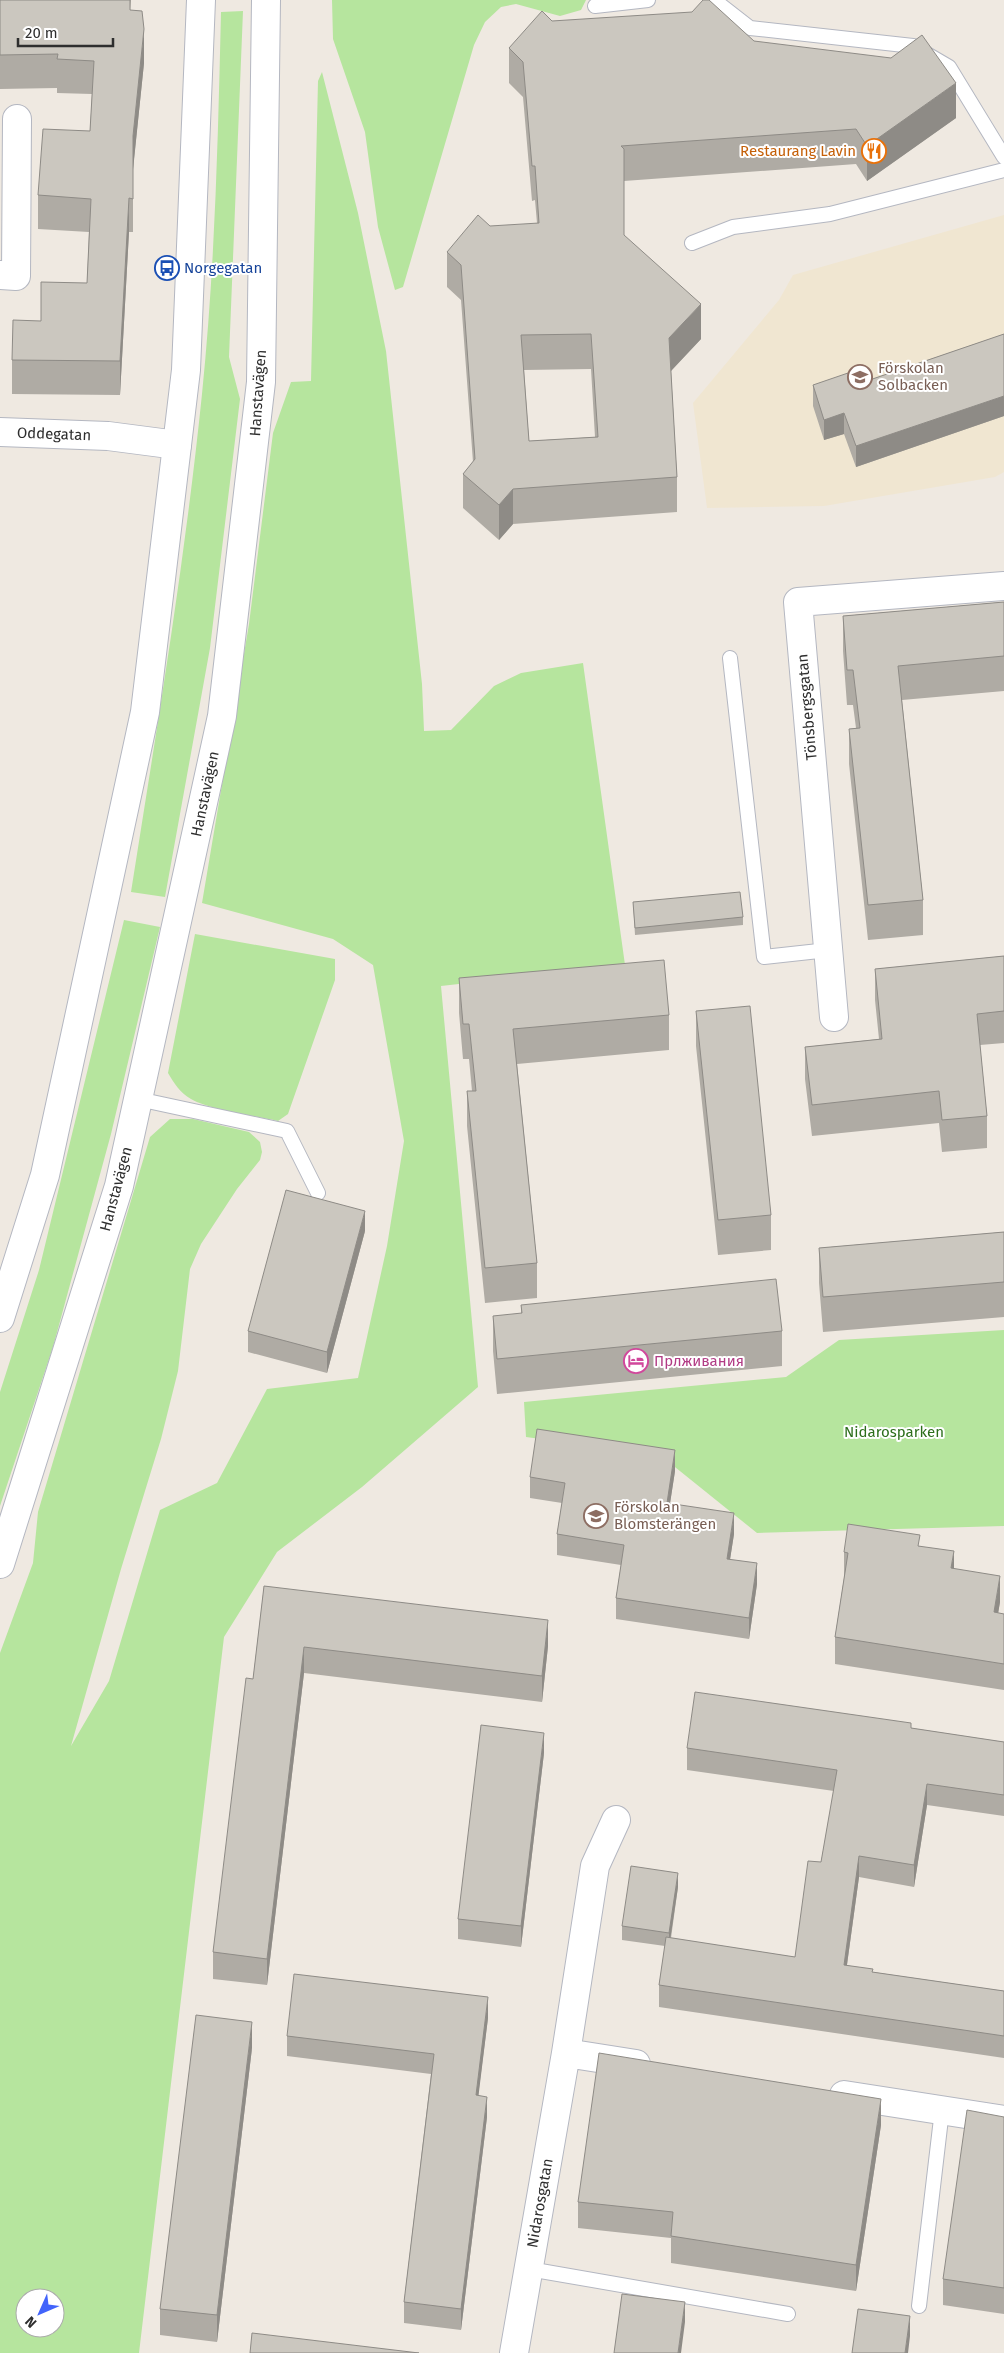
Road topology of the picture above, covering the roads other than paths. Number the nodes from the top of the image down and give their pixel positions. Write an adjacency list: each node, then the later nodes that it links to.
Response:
1 (201, 0): 12 (main road)
2 (266, 0): 17 (main road, Hanstavägen)
3 (648, 0): 5 (lane)
4 (714, 0): 7 (lane)
5 (595, 6)
6 (17, 119): 10 (main road)
7 (1004, 157)
8 (1004, 170): 9 (lane)
9 (692, 243)
10 (0, 275)
11 (0, 432): 12 (main road, Oddegatan)
12 (177, 445): 19 (main road)
13 (1004, 586): 15 (main road, Tönsbergsgatan)
14 (730, 658): 15 (lane)
15 (828, 950): 16 (main road, Tönsbergsgatan)
16 (834, 1017)
17 (138, 1099): 18 (lane); 20 (main road, Hanstavägen)
18 (318, 1192)
19 (0, 1318)
20 (0, 1564)
21 (616, 1820): 22 (main road, Nidarosgatan)
22 (566, 2053): 23 (main road); 27 (main road, Nidarosgatan)
23 (663, 2068)
24 (819, 2091): 25 (main road)
25 (942, 2110): 26 (main road); 28 (lane)
26 (1004, 2120)
27 (529, 2269): 29 (lane); 30 (main road, Nidarosgatan)
28 (919, 2306)
29 (788, 2314)
30 (514, 2353)

